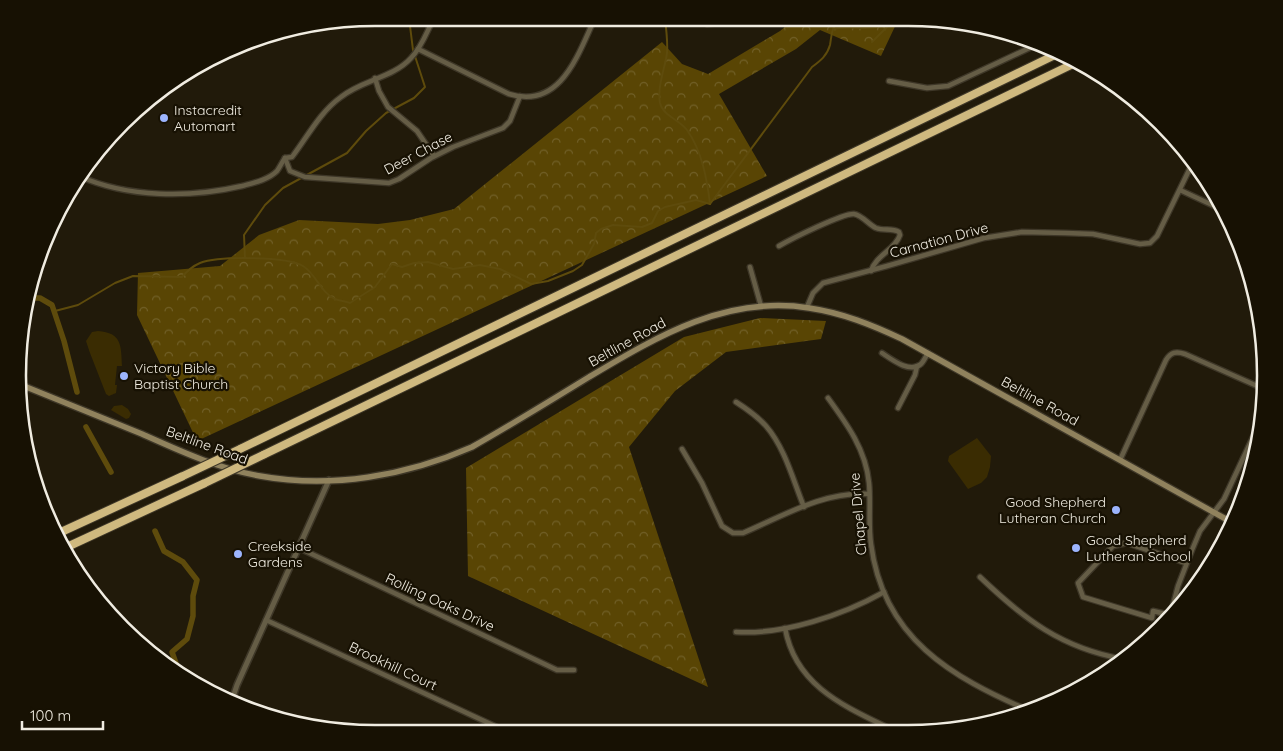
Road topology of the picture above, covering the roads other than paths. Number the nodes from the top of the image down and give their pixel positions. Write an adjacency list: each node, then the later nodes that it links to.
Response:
1 (430, 26): 4 (street)
2 (591, 26): 9 (street)
3 (1029, 48): 8 (street)
4 (418, 49): 7 (street); 9 (street)
5 (1051, 57): 37 (highway, bridge)
6 (1068, 65): 38 (highway, bridge)
7 (375, 78): 10 (street); 11 (street)
8 (889, 81)
9 (520, 96): 10 (street, Deer Chase)
10 (434, 156): 11 (street, Deer Chase)
11 (285, 158): 13 (street)
12 (1190, 169): 14 (street, Carnation Drive)
13 (86, 179)
14 (1180, 190): 15 (street); 18 (street, Carnation Drive)
15 (1212, 205)
16 (778, 246): 18 (street)
17 (750, 267): 19 (street)
18 (871, 270): 20 (street, Carnation Drive)
19 (761, 306): 20 (main road, Beltline Road); 32 (main road, Beltline Road)
20 (808, 307): 22 (main road, Beltline Road)
21 (882, 353): 23 (street)
22 (928, 353): 23 (street); 31 (main road, Beltline Road)
23 (917, 366): 28 (street)
24 (27, 387): 32 (main road, Beltline Road)
25 (1257, 387): 31 (street)
26 (828, 398): 33 (street, Chapel Drive)
27 (736, 402): 34 (street)
28 (898, 408)
29 (1250, 443): 35 (street)
30 (682, 449): 34 (street)
31 (1120, 460): 35 (main road, Beltline Road)
32 (329, 480): 39 (street)
33 (869, 494): 34 (street); 42 (street, Chapel Drive)
34 (804, 507)
35 (1213, 512): 36 (main road, Beltline Road); 40 (street)
36 (1226, 519)
37 (63, 531)
38 (70, 545)
39 (299, 548): 45 (street); 49 (street, Rolling Oaks Drive)
40 (1186, 563): 43 (street); 44 (street)
41 (980, 577): 48 (street)
42 (884, 592): 46 (street); 51 (street, Chapel Drive)
43 (1174, 601)
44 (1163, 613)
45 (266, 620): 50 (street); 52 (street, Brookhill Court)
46 (785, 628): 47 (street); 53 (street)
47 (736, 632)
48 (1114, 657)
49 (574, 670)
50 (234, 694)
51 (1020, 706)
52 (493, 725)
53 (882, 725)

